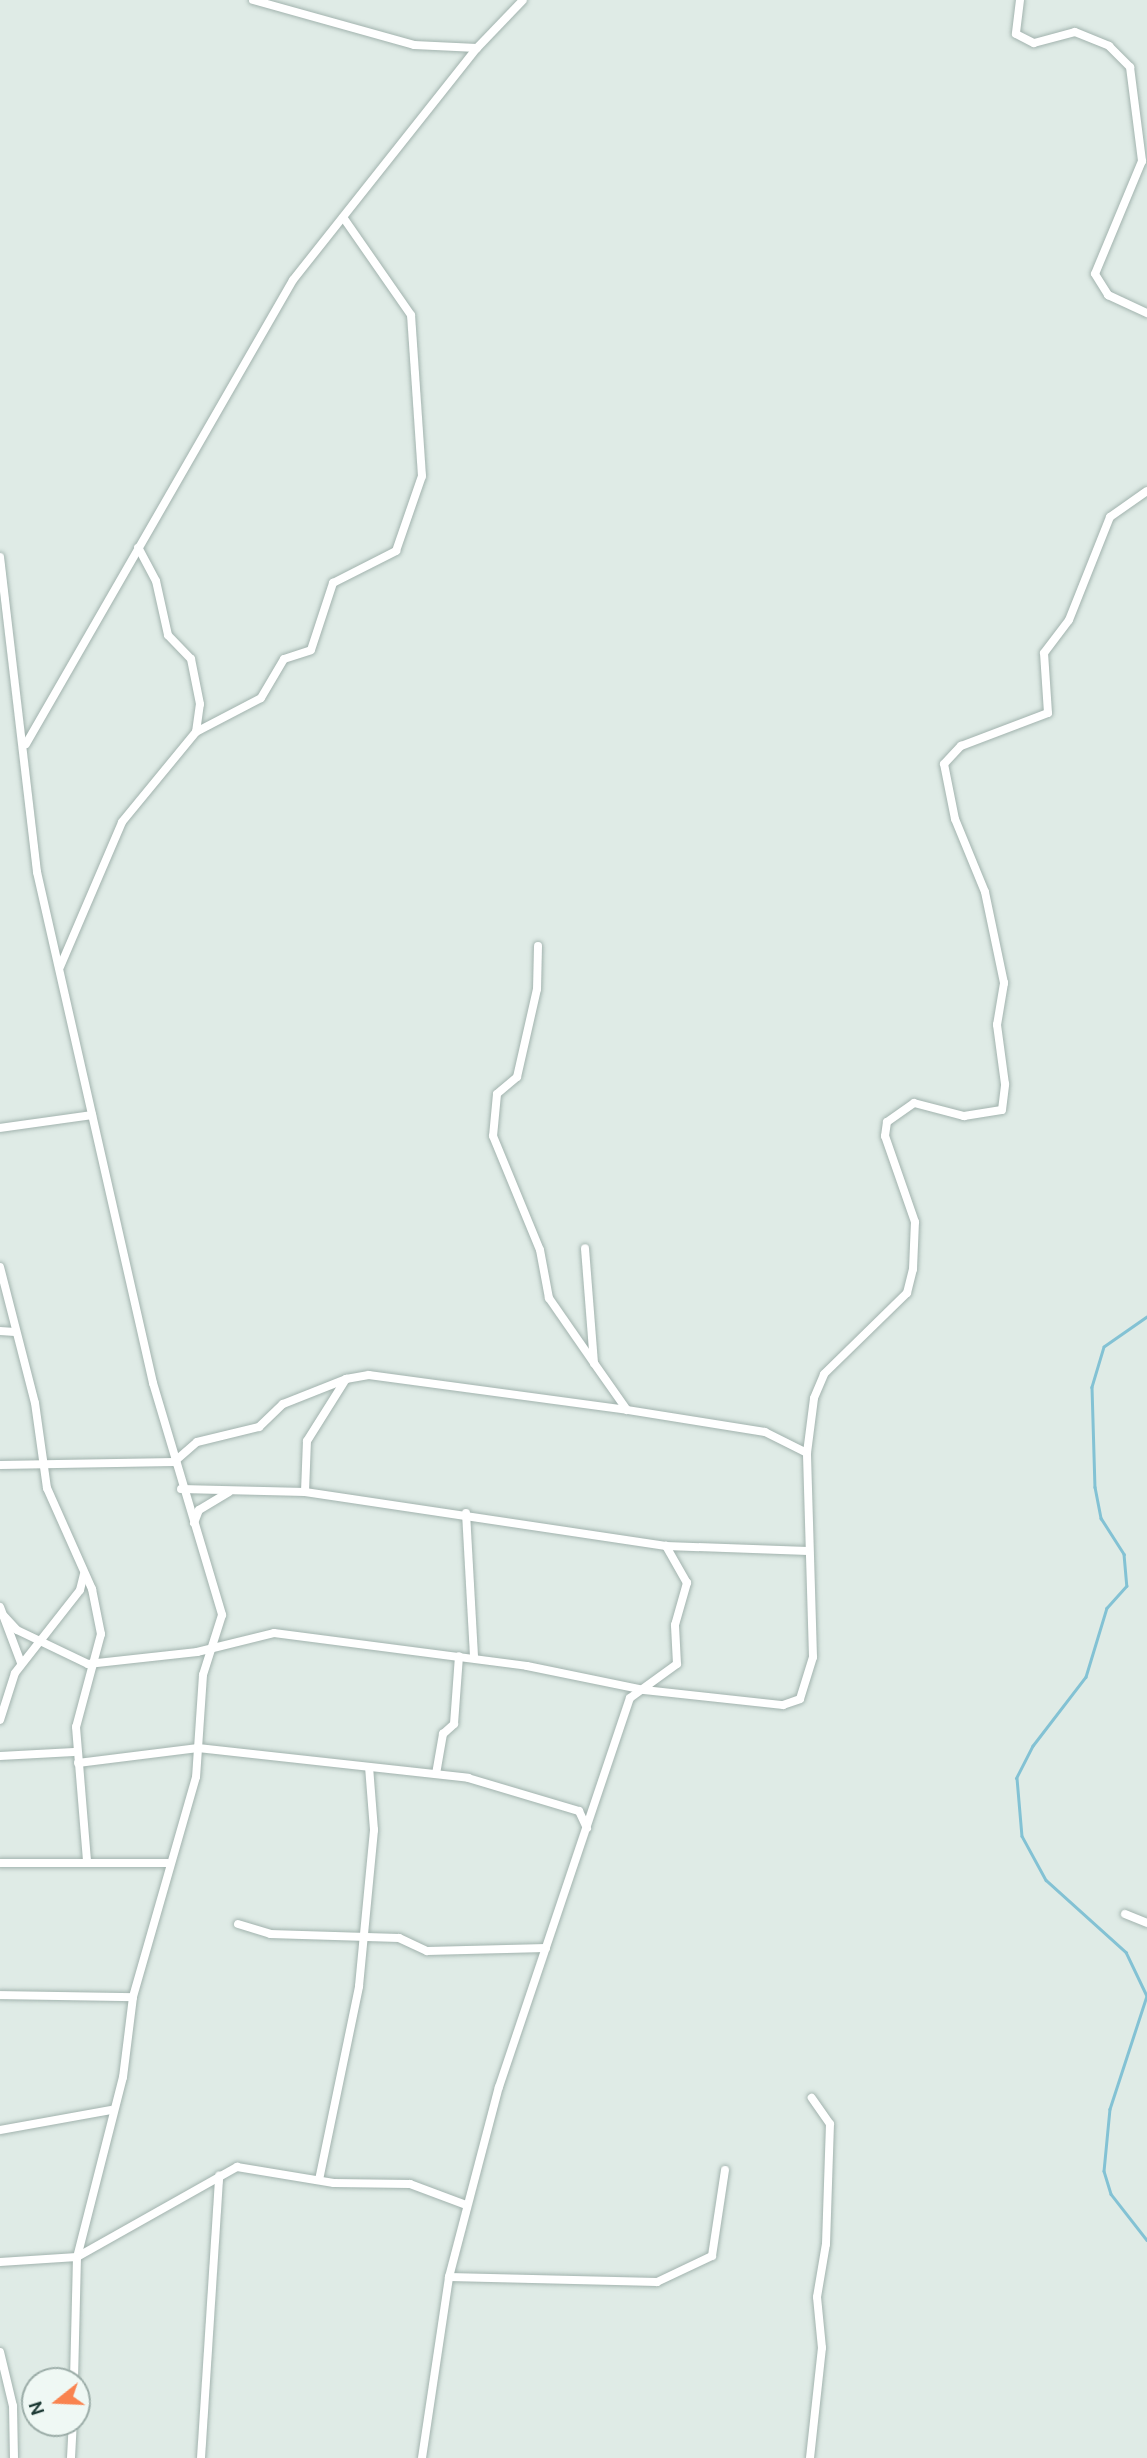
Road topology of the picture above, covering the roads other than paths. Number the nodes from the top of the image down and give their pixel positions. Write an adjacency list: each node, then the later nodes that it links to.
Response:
1 (253, 0): 4 (street)
2 (523, 0): 4 (street)
3 (1020, 0): 6 (street)
4 (477, 48): 5 (street)
5 (342, 217): 8 (street); 10 (street)
6 (1147, 313)
7 (1147, 491): 23 (street)
8 (138, 547): 10 (street); 11 (street)
9 (0, 557): 11 (street)
10 (196, 732): 13 (street)
11 (26, 744): 13 (street)
12 (538, 946): 20 (street)
13 (60, 967): 14 (street)
14 (92, 1115): 15 (street); 25 (street)
15 (0, 1128)
16 (585, 1248): 20 (street)
17 (0, 1267): 19 (street)
18 (0, 1331): 19 (street)
19 (15, 1332): 24 (street)
20 (594, 1363): 22 (street)
21 (346, 1379): 22 (street); 25 (street); 29 (street)
22 (627, 1410): 23 (street)
23 (807, 1453): 33 (street)
24 (40, 1460): 25 (street); 26 (street); 34 (street)
25 (174, 1462): 27 (street)
26 (0, 1465)
27 (181, 1489): 28 (street); 31 (street)
28 (229, 1492): 29 (street); 31 (street)
29 (305, 1492): 30 (street)
30 (466, 1513): 32 (street); 39 (street)
31 (194, 1523): 37 (street)
32 (666, 1546): 33 (street); 42 (street)
33 (808, 1551): 42 (street)
34 (84, 1573): 36 (street); 41 (street)
35 (2, 1612): 36 (street); 40 (street)
36 (39, 1637): 40 (street); 41 (street)
37 (215, 1646): 38 (street); 41 (street); 44 (street)
38 (459, 1656): 39 (street); 49 (street)
39 (474, 1658): 42 (street)
40 (21, 1663): 43 (street)
41 (88, 1664): 45 (street)
42 (644, 1690): 50 (street)
43 (0, 1720)
44 (198, 1748): 47 (street); 48 (street); 53 (street)
45 (74, 1752): 46 (street); 47 (street)
46 (0, 1756)
47 (78, 1763): 51 (street)
48 (369, 1767): 49 (street); 57 (street)
49 (436, 1774): 50 (street)
50 (587, 1828): 58 (street)
51 (87, 1862): 52 (street); 53 (street)
52 (0, 1863)
53 (168, 1863): 60 (street)
54 (1125, 1914): 55 (street)
55 (1147, 1923)
56 (239, 1924): 57 (street)
57 (361, 1935): 58 (street); 66 (street)
58 (546, 1948): 67 (street)
59 (0, 1995): 60 (street)
60 (133, 1997): 62 (street)
61 (812, 2098): 78 (street)
62 (111, 2110): 63 (street); 68 (street)
63 (0, 2130)
64 (725, 2170): 70 (street)
65 (219, 2176): 66 (street); 68 (street); 76 (street)
66 (319, 2180): 67 (street)
67 (466, 2205): 70 (street)
68 (77, 2257): 69 (street); 72 (street)
69 (0, 2262)
70 (449, 2277): 77 (street)
71 (0, 2352): 74 (street)
72 (74, 2367)
73 (72, 2437): 75 (street)
74 (14, 2458)
75 (71, 2458)
76 (201, 2458)
77 (422, 2458)
78 (810, 2458)

